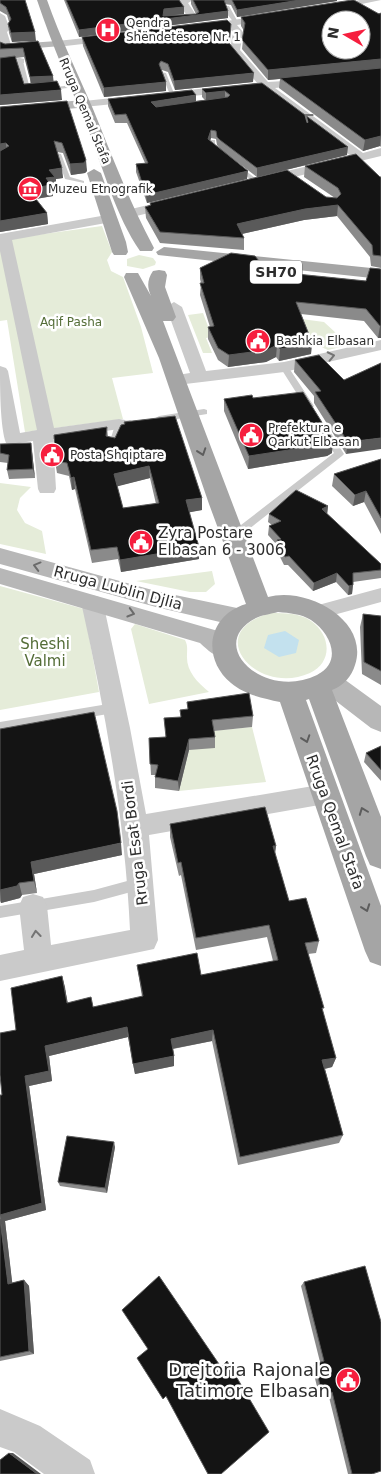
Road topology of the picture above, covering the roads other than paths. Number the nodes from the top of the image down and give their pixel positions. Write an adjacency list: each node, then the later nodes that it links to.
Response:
1 (33, 0): 12 (main road, Rruga Qemal Stafa)
2 (42, 0): 12 (main road, Rruga Qemal Stafa)
3 (188, 0): 9 (street)
4 (370, 1): 6 (street)
5 (227, 7): 10 (lane)
6 (322, 9)
7 (284, 15): 10 (street)
8 (0, 16): 11 (street)
9 (193, 18): 10 (street); 12 (street)
10 (234, 23): 18 (street)
11 (1, 33): 13 (street)
12 (52, 45): 13 (main road); 19 (main road, Rruga Qemal Stafa); 21 (main road, Rruga Qemal Stafa)
13 (3, 48)
14 (20, 61): 15 (street); 19 (lane)
15 (0, 63)
16 (163, 73): 20 (lane)
17 (323, 80): 18 (street)
18 (265, 86): 20 (street); 27 (street, one-way to 18)
19 (65, 88): 21 (main road, Rruga Qemal Stafa)
20 (173, 95): 21 (street)
21 (78, 105): 22 (main road); 23 (main road, Rruga Qemal Stafa); 34 (main road, Rruga Qemal Stafa)
22 (0, 111)
23 (80, 131)
24 (213, 140): 31 (lane)
25 (381, 152): 27 (street)
26 (58, 154): 30 (lane)
27 (361, 157): 29 (street)
28 (90, 162): 39 (main road, Rruga Qemal Stafa)
29 (288, 174): 31 (street); 32 (street)
30 (82, 182)
31 (251, 183)
32 (302, 183)
33 (185, 200): 34 (street)
34 (128, 214): 37 (main road, Rruga Qemal Stafa)
35 (101, 220): 36 (street)
36 (2, 237): 49 (street)
37 (146, 248): 38 (main road); 39 (main road)
38 (164, 265): 39 (main road); 40 (main road); 41 (main road, SH70); 46 (main road, Rruga Qemal Stafa)
39 (120, 267): 46 (main road, Rruga Qemal Stafa)
40 (381, 274)
41 (381, 284)
42 (174, 307): 46 (street)
43 (381, 345): 44 (street, one-way to 43)
44 (284, 367): 46 (street); 52 (lane)
45 (0, 371): 49 (street)
46 (190, 378): 47 (main road, Rruga Qemal Stafa)
47 (197, 414): 48 (lane); 52 (main road, Rruga Qemal Stafa); 57 (main road, Rruga Qemal Stafa, one-way to 57)
48 (119, 424): 49 (street); 50 (lane)
49 (47, 434): 51 (street)
50 (113, 448)
51 (47, 489)
52 (245, 527): 57 (main road, Rruga Qemal Stafa)
53 (0, 556): 57 (main road, Rruga Lublin Djlia, one-way to 53)
54 (0, 576): 56 (main road, Rruga Lublin Djlia)
55 (379, 598): 58 (street)
56 (92, 602): 59 (main road, Rruga Lublin Djlia, one-way to 59); 61 (street, Rruga Esat Bordi)
57 (258, 608): 58 (main road); 59 (main road)
58 (319, 612): 60 (main road)
59 (223, 650): 60 (main road)
60 (318, 684): 62 (main road); 63 (main road); 65 (main road, Rruga Qemal Stafa, one-way to 65); 67 (main road, Rruga Qemal Stafa, one-way to 60)
61 (114, 708): 64 (lane); 66 (street, Rruga Esat Bordi)
62 (381, 708)
63 (381, 721)
64 (0, 726)
65 (325, 794): 66 (street); 71 (main road, Rruga Qemal Stafa, one-way to 71)
66 (135, 827): 68 (street, Rruga Esat Bordi)
67 (381, 856)
68 (143, 883): 69 (lane); 72 (street, Rruga Esat Bordi)
69 (33, 906): 70 (lane); 72 (street, one-way to 69)
70 (0, 912)
71 (381, 951)
72 (39, 961): 73 (street, Rruga Esat Bordi)
73 (0, 968)
74 (0, 1428): 75 (street)
75 (76, 1474)

